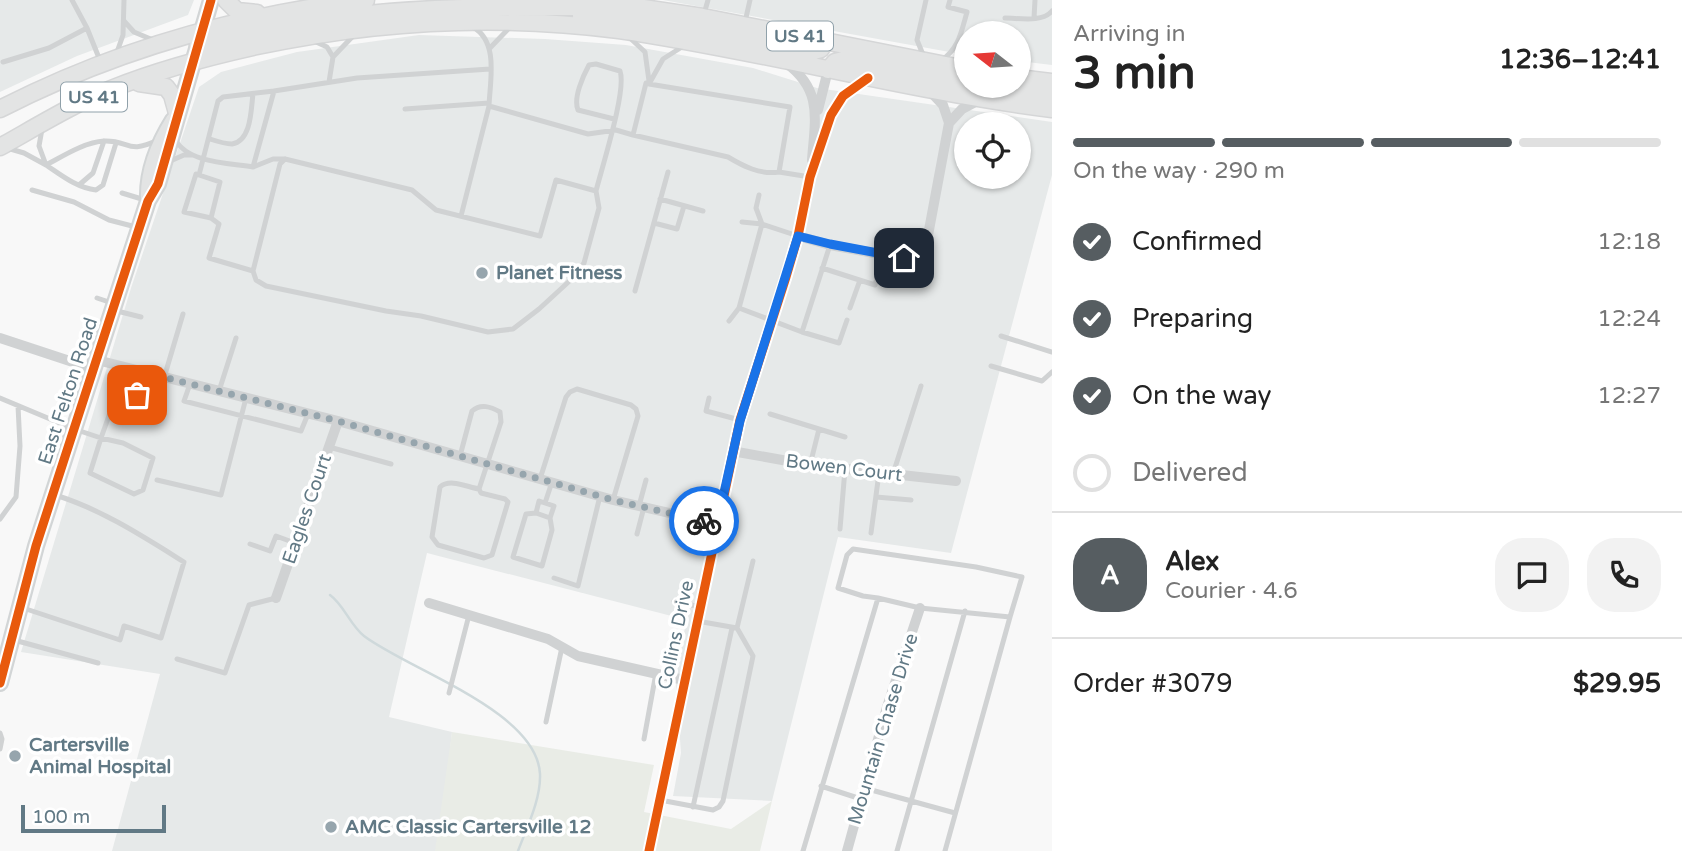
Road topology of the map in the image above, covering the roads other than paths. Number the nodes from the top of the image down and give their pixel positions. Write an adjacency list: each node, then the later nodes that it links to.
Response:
1 (72, 0): 26 (lane)
2 (124, 0): 17 (lane)
3 (211, 0): 33 (street, East Felton Road)
4 (226, 0): 15 (main road)
5 (366, 0): 13 (main road, US 41)
6 (591, 0): 12 (main road, US 41)
7 (708, 0): 16 (lane)
8 (750, 0): 24 (lane)
9 (926, 0): 29 (lane)
10 (950, 0): 22 (lane)
11 (1035, 0): 19 (lane)
12 (609, 1): 16 (main road, US 41); 33 (main road)
13 (331, 2): 15 (main road, US 41)
14 (1052, 12): 19 (lane)
15 (269, 15): 33 (main road, US 41)
16 (703, 17): 24 (main road, US 41)
17 (123, 18): 31 (lane); 38 (lane)
18 (1005, 18): 19 (lane)
19 (1034, 18)
20 (464, 21): 21 (main road, US 41); 25 (main road, US 41); 34 (lane)
21 (516, 21): 23 (main road, US 41); 34 (lane)
22 (965, 21)
23 (534, 22): 27 (main road, US 41); 30 (main road)
24 (745, 25): 30 (main road, US 41)
25 (365, 27): 28 (main road, US 41); 37 (lane)
26 (87, 28): 38 (lane); 40 (lane)
27 (618, 30): 32 (main road, US 41); 51 (lane)
28 (301, 37): 33 (main road, US 41); 37 (lane)
29 (917, 40): 36 (lane); 41 (lane)
30 (825, 41): 36 (main road, US 41)
31 (163, 43): 33 (main road, US 41); 38 (main road, US 41)
32 (691, 43): 39 (main road, US 41); 51 (lane)
33 (198, 46): 48 (main road, US 41); 62 (street, East Felton Road)
34 (490, 48): 43 (lane)
35 (954, 50): 41 (lane)
36 (905, 51): 41 (main road, US 41)
37 (333, 57): 49 (lane)
38 (107, 60): 61 (main road, US 41)
39 (783, 61): 44 (main road, US 41); 64 (street)
40 (3, 62)
41 (933, 62): 42 (main road, US 41)
42 (954, 66)
43 (490, 69): 49 (lane); 59 (lane)
44 (828, 70): 45 (main road, US 41); 47 (main road); 64 (street)
45 (868, 78): 52 (main road, US 41); 83 (street, Collins Drive)
46 (1031, 80): 50 (main road)
47 (954, 81)
48 (130, 82): 62 (main road); 65 (main road, US 41)
49 (329, 82): 54 (lane)
50 (1052, 82)
51 (649, 84): 68 (lane); 81 (lane)
52 (928, 89): 53 (main road, US 41); 66 (street)
53 (954, 90)
54 (274, 91): 55 (lane); 79 (lane)
55 (253, 94): 70 (lane); 70 (lane)
56 (974, 98): 66 (street)
57 (1016, 98): 58 (main road, US 41)
58 (1051, 104)
59 (489, 105): 60 (lane); 67 (lane); 93 (lane)
60 (405, 108)
61 (0, 109)
62 (177, 113): 69 (street, East Felton Road)
63 (614, 119): 63 (lane); 67 (lane)
64 (815, 121): 83 (street)
65 (44, 122): 73 (main road, US 41); 78 (lane)
66 (949, 123): 101 (street)
67 (611, 131): 68 (lane); 86 (lane)
68 (633, 135): 81 (lane)
69 (167, 137): 72 (lane); 74 (lane); 77 (street, East Felton Road); 90 (street, East Felton Road)
70 (210, 139): 75 (lane)
71 (104, 141): 72 (lane); 78 (lane); 84 (lane)
72 (116, 143): 84 (lane)
73 (0, 147): 78 (lane)
74 (192, 155): 75 (lane); 77 (lane)
75 (204, 158): 79 (lane); 82 (lane)
76 (285, 159): 79 (lane); 93 (lane); 103 (lane)
77 (165, 163): 90 (street, East Felton Road)
78 (46, 165): 84 (lane)
79 (253, 167)
80 (668, 172): 89 (lane)
81 (779, 172): 83 (lane)
82 (199, 175): 94 (lane); 94 (lane)
83 (810, 177): 99 (street, Collins Drive)
84 (79, 185)
85 (32, 190): 98 (lane)
86 (596, 191): 93 (lane); 103 (lane)
87 (122, 193): 90 (lane)
88 (759, 195): 97 (lane)
89 (660, 199): 91 (lane); 96 (lane)
90 (148, 201): 98 (street, East Felton Road)
91 (684, 206): 92 (lane); 96 (lane)
92 (703, 211)
93 (461, 216)
94 (211, 218): 103 (lane)
95 (743, 222): 97 (lane)
96 (654, 223): 105 (lane)
97 (762, 224): 99 (lane); 108 (lane)
98 (139, 228): 107 (street, East Felton Road)
99 (798, 236): 100 (street); 112 (street, Collins Drive)
100 (830, 244): 101 (street); 102 (lane)
101 (884, 255): 104 (lane)
102 (822, 268): 104 (lane); 115 (lane)
103 (253, 271)
104 (860, 280): 109 (lane)
105 (635, 290)
106 (97, 298): 107 (lane)
107 (114, 307): 111 (lane); 120 (street, East Felton Road)
108 (739, 308): 112 (lane); 114 (lane)
109 (850, 308)
110 (183, 314): 123 (lane)
111 (141, 317)
112 (772, 320): 115 (lane); 135 (street, Collins Drive)
113 (846, 320): 115 (lane)
114 (729, 321)
115 (802, 332)
116 (1000, 336): 119 (lane)
117 (0, 338): 120 (street)
118 (236, 338): 126 (lane)
119 (1052, 352)
120 (95, 365): 123 (street); 136 (street, East Felton Road)
121 (991, 366): 122 (lane)
122 (1052, 372)
123 (163, 377): 124 (street); 139 (lane)
124 (190, 384): 126 (street); 133 (lane)
125 (921, 386): 148 (lane)
126 (219, 391): 128 (street)
127 (0, 398): 130 (lane)
128 (246, 398): 131 (street); 133 (lane)
129 (709, 398): 135 (lane)
130 (18, 406): 136 (lane); 164 (lane)
131 (308, 414): 133 (lane); 134 (street)
132 (770, 414): 137 (lane)
133 (242, 416): 151 (lane)
134 (338, 421): 140 (street, Eagles Court); 142 (street)
135 (740, 421): 141 (street, Collins Drive)
136 (74, 429): 139 (lane); 155 (street, East Felton Road)
137 (819, 429): 138 (lane); 145 (lane)
138 (845, 437)
139 (102, 438): 139 (lane)
140 (329, 447): 143 (lane); 170 (street, Eagles Court)
141 (733, 451): 145 (street, Bowen Court); 165 (street, Collins Drive)
142 (460, 456): 144 (street); 144 (lane)
143 (391, 464)
144 (488, 464): 149 (street); 154 (lane)
145 (810, 465): 146 (street, Bowen Court)
146 (845, 469): 147 (street, Bowen Court); 166 (lane)
147 (879, 472): 148 (street, Bowen Court); 157 (lane)
148 (893, 474): 152 (street, Bowen Court)
149 (540, 479): 153 (street); 158 (lane)
150 (646, 480): 161 (lane)
151 (157, 481)
152 (956, 481)
153 (552, 482): 156 (street); 160 (lane)
154 (479, 489): 154 (lane)
155 (52, 494): 177 (street, East Felton Road); 177 (lane)
156 (600, 496): 158 (street); 172 (lane)
157 (876, 497): 159 (lane); 167 (lane)
158 (613, 500): 161 (street)
159 (911, 500)
160 (545, 503): 162 (lane); 163 (lane)
161 (641, 507): 165 (street); 168 (lane)
162 (536, 513): 163 (lane); 163 (lane)
163 (550, 518)
164 (0, 519)
165 (717, 524): 178 (street, Collins Drive)
166 (840, 529)
167 (871, 533)
168 (637, 534)
169 (250, 544): 170 (lane)
170 (295, 544): 173 (street, Eagles Court)
171 (753, 561): 184 (lane)
172 (554, 578)
173 (276, 598): 187 (lane)
174 (878, 598): 179 (lane); 182 (lane); 197 (lane)
175 (674, 601): 178 (lane)
176 (429, 603): 181 (street)
177 (19, 607): 185 (street, East Felton Road)
178 (700, 607): 183 (street, Collins Drive)
179 (920, 608): 180 (lane); 198 (street, Mountain Chase Drive)
180 (965, 611): 182 (lane); 201 (lane)
181 (470, 615): 186 (street); 192 (lane)
182 (1010, 617): 203 (lane)
183 (697, 621): 184 (lane); 190 (street, Collins Drive)
184 (735, 628): 202 (lane); 202 (lane)
185 (11, 639): 188 (lane); 191 (street, East Felton Road)
186 (562, 647): 189 (street); 193 (lane)
187 (177, 659)
188 (98, 663)
189 (656, 673): 190 (street); 195 (lane)
190 (684, 680): 200 (street, Collins Drive)
191 (0, 683)
192 (449, 693)
193 (546, 722)
194 (0, 733): 196 (lane)
195 (644, 739)
196 (0, 749)
197 (821, 786): 199 (lane); 205 (lane)
198 (864, 788): 199 (street, Mountain Chase Drive); 201 (lane)
199 (861, 799): 206 (street, Mountain Chase Drive)
200 (659, 800): 202 (lane); 204 (street, Collins Drive)
201 (912, 801): 203 (lane); 207 (lane)
202 (693, 807)
203 (955, 813): 208 (lane)
204 (649, 851)
205 (803, 851)
206 (847, 851)
207 (897, 851)
208 (945, 851)

